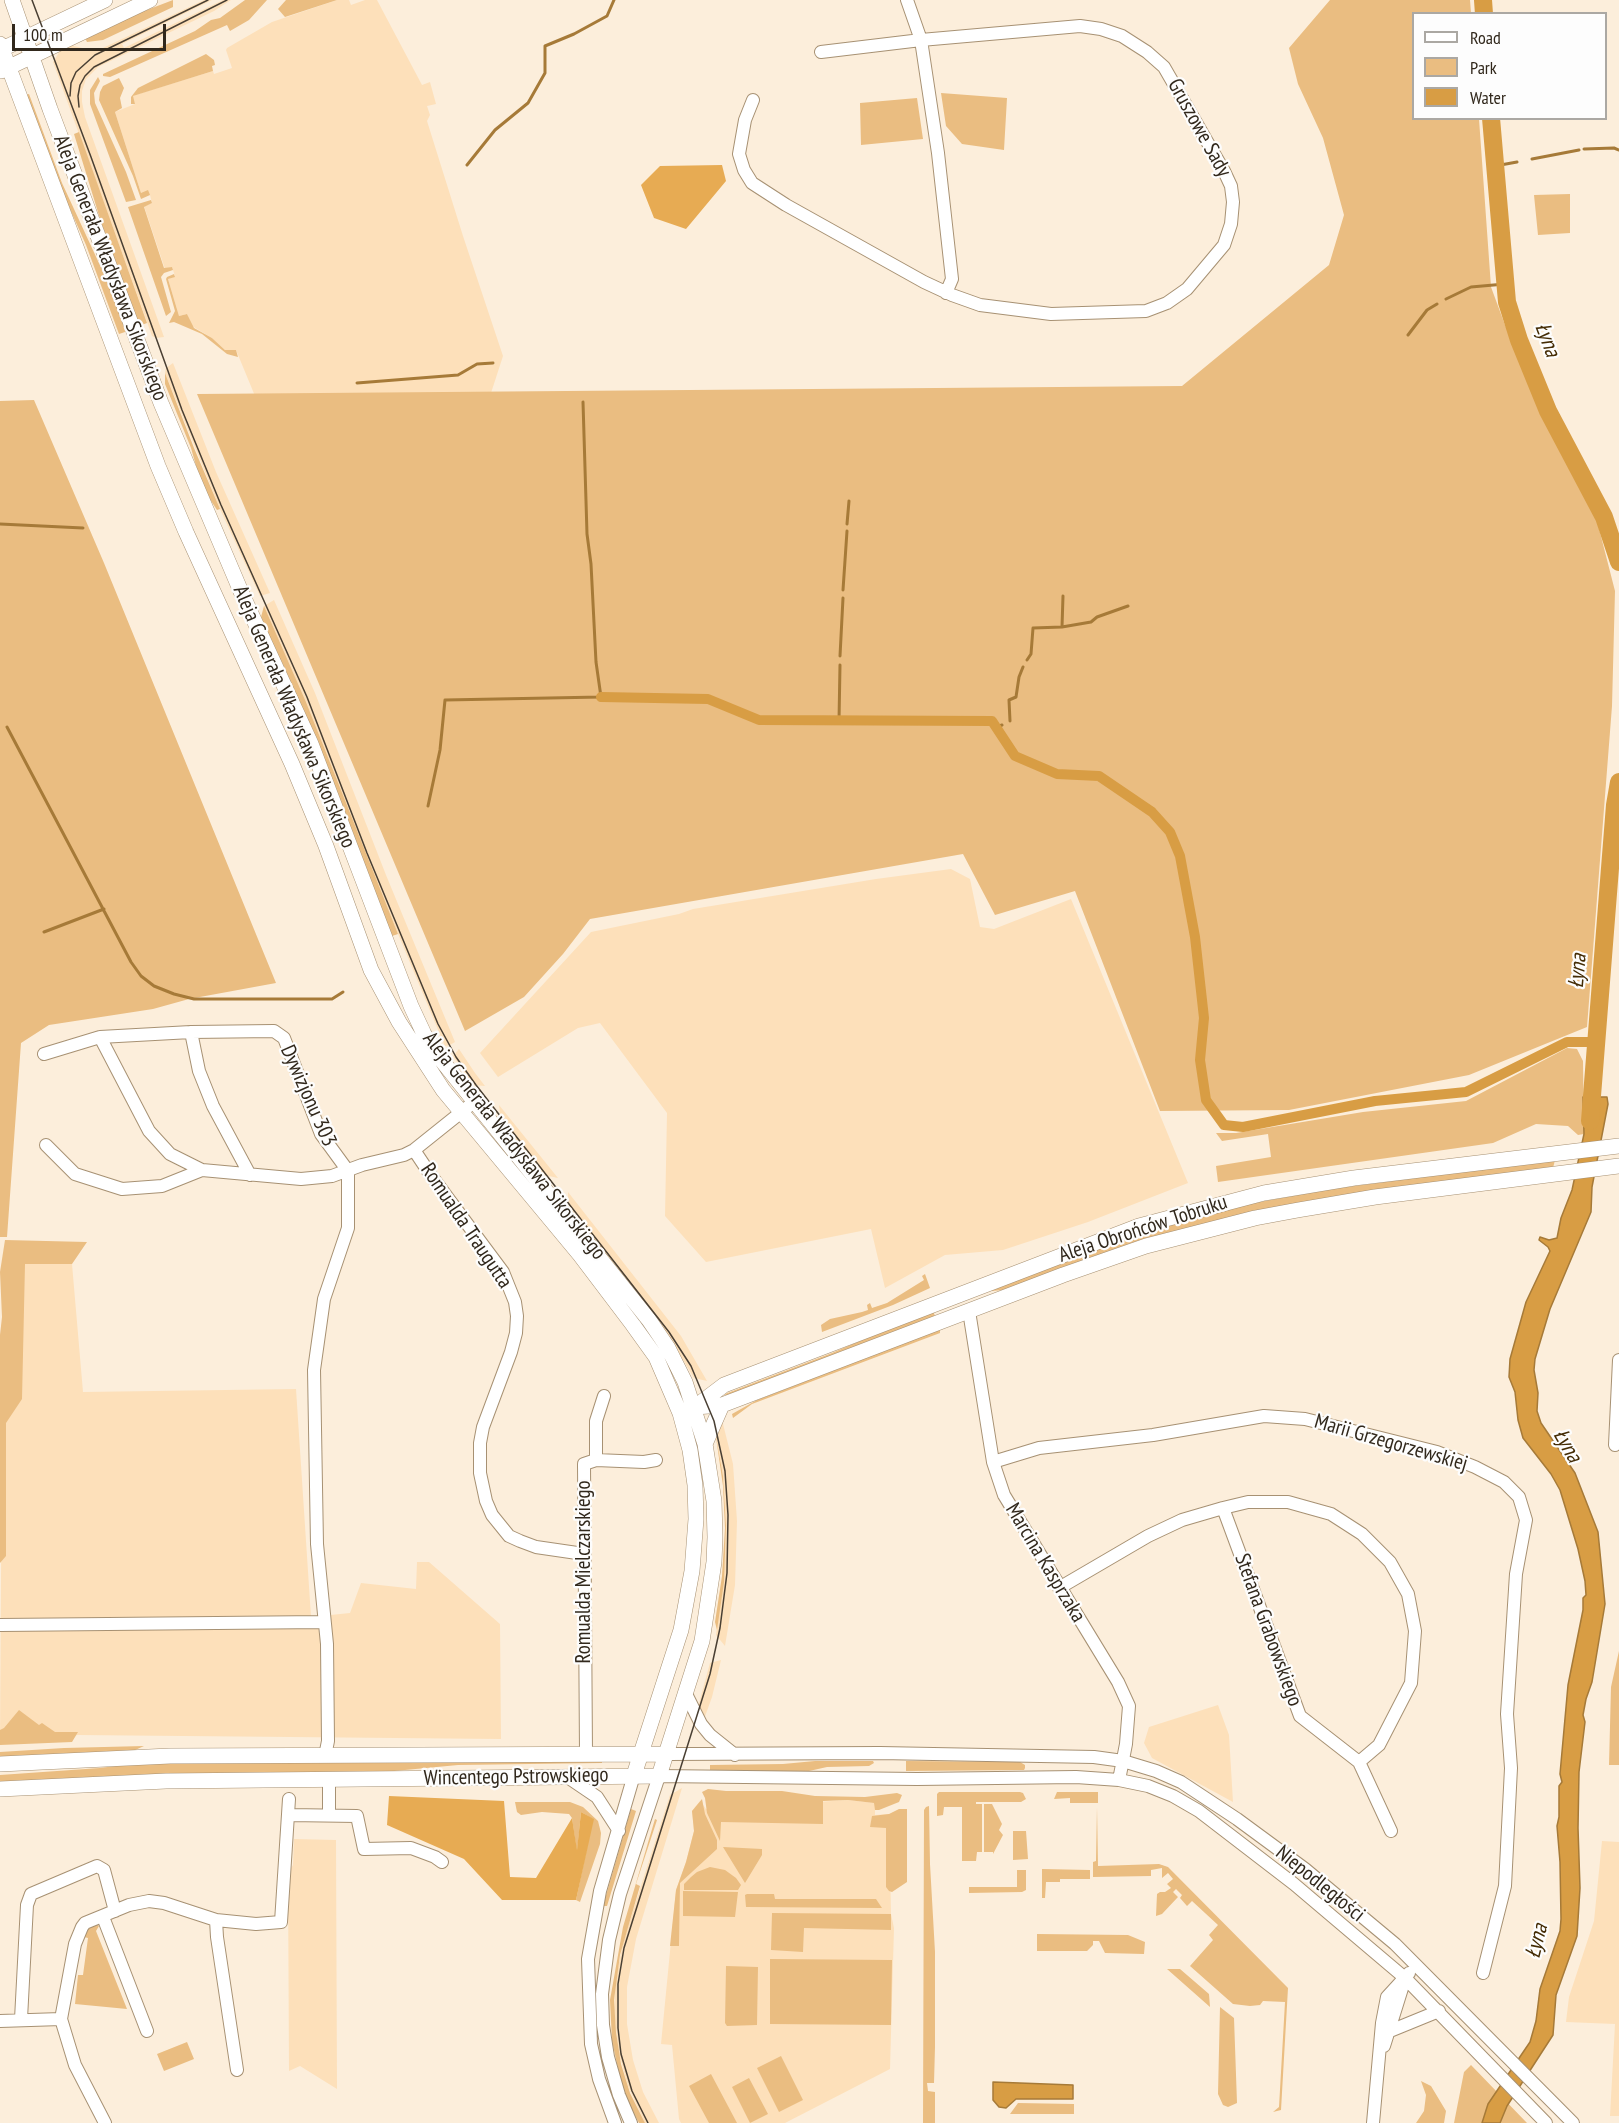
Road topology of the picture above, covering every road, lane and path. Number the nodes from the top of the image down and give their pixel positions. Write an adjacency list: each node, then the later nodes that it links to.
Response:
1 (12, 0): 5 (main road, Aleja Generała Władysława Sikorskiego)
2 (105, 0): 5 (main road)
3 (150, 0): 9 (main road)
4 (907, 0): 6 (street)
5 (26, 38): 7 (main road); 9 (main road, Aleja Generała Władysława Sikorskiego)
6 (921, 40): 8 (street, Gruszowe Sady); 12 (street); 12 (street, Gruszowe Sady)
7 (1, 47): 10 (main road, Aleja Generała Władysława Sikorskiego)
8 (821, 52)
9 (32, 57): 10 (main road); 16 (main road, Aleja Generała Władysława Sikorskiego)
10 (5, 69): 17 (main road, Aleja Generała Władysława Sikorskiego)
11 (753, 100): 12 (street, Gruszowe Sady)
12 (946, 293)
13 (191, 1032): 14 (street, Dywizjonu 303); 24 (street, Dywizjonu 303); 25 (street)
14 (100, 1037): 15 (street, Dywizjonu 303); 23 (street, Dywizjonu 303)
15 (44, 1054)
16 (474, 1102): 17 (street); 30 (main road, Aleja Generała Władysława Sikorskiego)
17 (460, 1113): 18 (street, Aleja Generała Władysława Sikorskiego); 31 (main road, Aleja Generała Władysława Sikorskiego)
18 (441, 1129): 21 (street, Dywizjonu 303)
19 (46, 1145): 23 (street, Dywizjonu 303)
20 (1619, 1146): 30 (main road, Aleja Obrońców Tobruku)
21 (414, 1150): 24 (street, Dywizjonu 303); 38 (street, Romualda Traugutta)
22 (1617, 1167): 26 (main road, Aleja Obrońców Tobruku)
23 (202, 1170): 25 (street, Dywizjonu 303)
24 (348, 1172): 25 (street, Dywizjonu 303); 40 (street)
25 (250, 1175)
26 (969, 1311): 29 (main road, Aleja Obrońców Tobruku); 36 (street, Marcina Kasprzaka)
27 (1619, 1360): 33 (street)
28 (604, 1396): 34 (street)
29 (722, 1405): 30 (main road, Aleja Obrońców Tobruku); 32 (main road)
30 (695, 1407): 31 (main road, Aleja Obrońców Tobruku); 32 (main road, Aleja Generała Władysława Sikorskiego)
31 (680, 1413): 44 (main road, Aleja Generała Władysława Sikorskiego)
32 (705, 1444): 42 (main road, Aleja Generała Władysława Sikorskiego)
33 (1615, 1445)
34 (596, 1460): 35 (street, Romualda Mielczarskiego); 38 (street, Romualda Mielczarskiego)
35 (656, 1460)
36 (993, 1462): 39 (street, Marcina Kasprzaka); 69 (street, Marii Grzegorzewskiej)
37 (1223, 1508): 39 (street); 50 (street, Stefana Grabowskiego); 50 (street)
38 (584, 1554): 43 (street, Romualda Mielczarskiego)
39 (1059, 1588): 49 (street, Marcina Kasprzaka)
40 (324, 1622): 41 (street); 47 (street)
41 (0, 1625)
42 (686, 1692): 45 (main road, Aleja Generała Władysława Sikorskiego); 46 (street)
43 (586, 1753): 44 (main road, Wincentego Pstrowskiego); 47 (main road, Wincentego Pstrowskiego)
44 (642, 1754): 45 (main road, Wincentego Pstrowskiego); 53 (main road, Aleja Generała Władysława Sikorskiego)
45 (667, 1754): 46 (street); 54 (main road, Aleja Generała Władysława Sikorskiego)
46 (735, 1755): 48 (street)
47 (325, 1756): 51 (main road, Wincentego Pstrowskiego)
48 (1034, 1756): 49 (street); 55 (street)
49 (1124, 1761): 57 (street, Marcina Kasprzaka); 68 (street, Niepodległości)
50 (1359, 1762): 63 (street, Stefana Grabowskiego)
51 (0, 1764)
52 (566, 1776): 53 (main road, Wincentego Pstrowskiego); 56 (main road, Wincentego Pstrowskiego); 62 (street)
53 (634, 1776): 54 (main road, Wincentego Pstrowskiego); 62 (street)
54 (659, 1776): 55 (street, Wincentego Pstrowskiego); 81 (street)
55 (1033, 1777): 57 (street, Wincentego Pstrowskiego)
56 (329, 1780): 58 (main road, Wincentego Pstrowskiego); 61 (street)
57 (1119, 1780): 70 (street, Niepodległości)
58 (0, 1789)
59 (289, 1799): 60 (street)
60 (289, 1815): 61 (street); 67 (street)
61 (329, 1815): 64 (street)
62 (618, 1831): 80 (street)
63 (1391, 1831)
64 (442, 1862)
65 (115, 1911): 66 (street); 67 (street); 72 (street)
66 (103, 1917): 73 (street); 75 (street)
67 (216, 1920): 78 (street)
68 (1415, 1966): 70 (street); 84 (street, Niepodległości)
69 (1483, 1973)
70 (1405, 1978): 71 (street, Niepodległości); 76 (street); 77 (street)
71 (1439, 2011): 76 (street); 83 (street, Niepodległości)
72 (21, 2019): 73 (street); 74 (street)
73 (61, 2019): 79 (street)
74 (0, 2021)
75 (147, 2031)
76 (1390, 2031): 77 (street)
77 (1380, 2056): 82 (street)
78 (237, 2070)
79 (105, 2123)
80 (615, 2123)
81 (631, 2123)
82 (1373, 2123)
83 (1546, 2123)
84 (1573, 2123)

